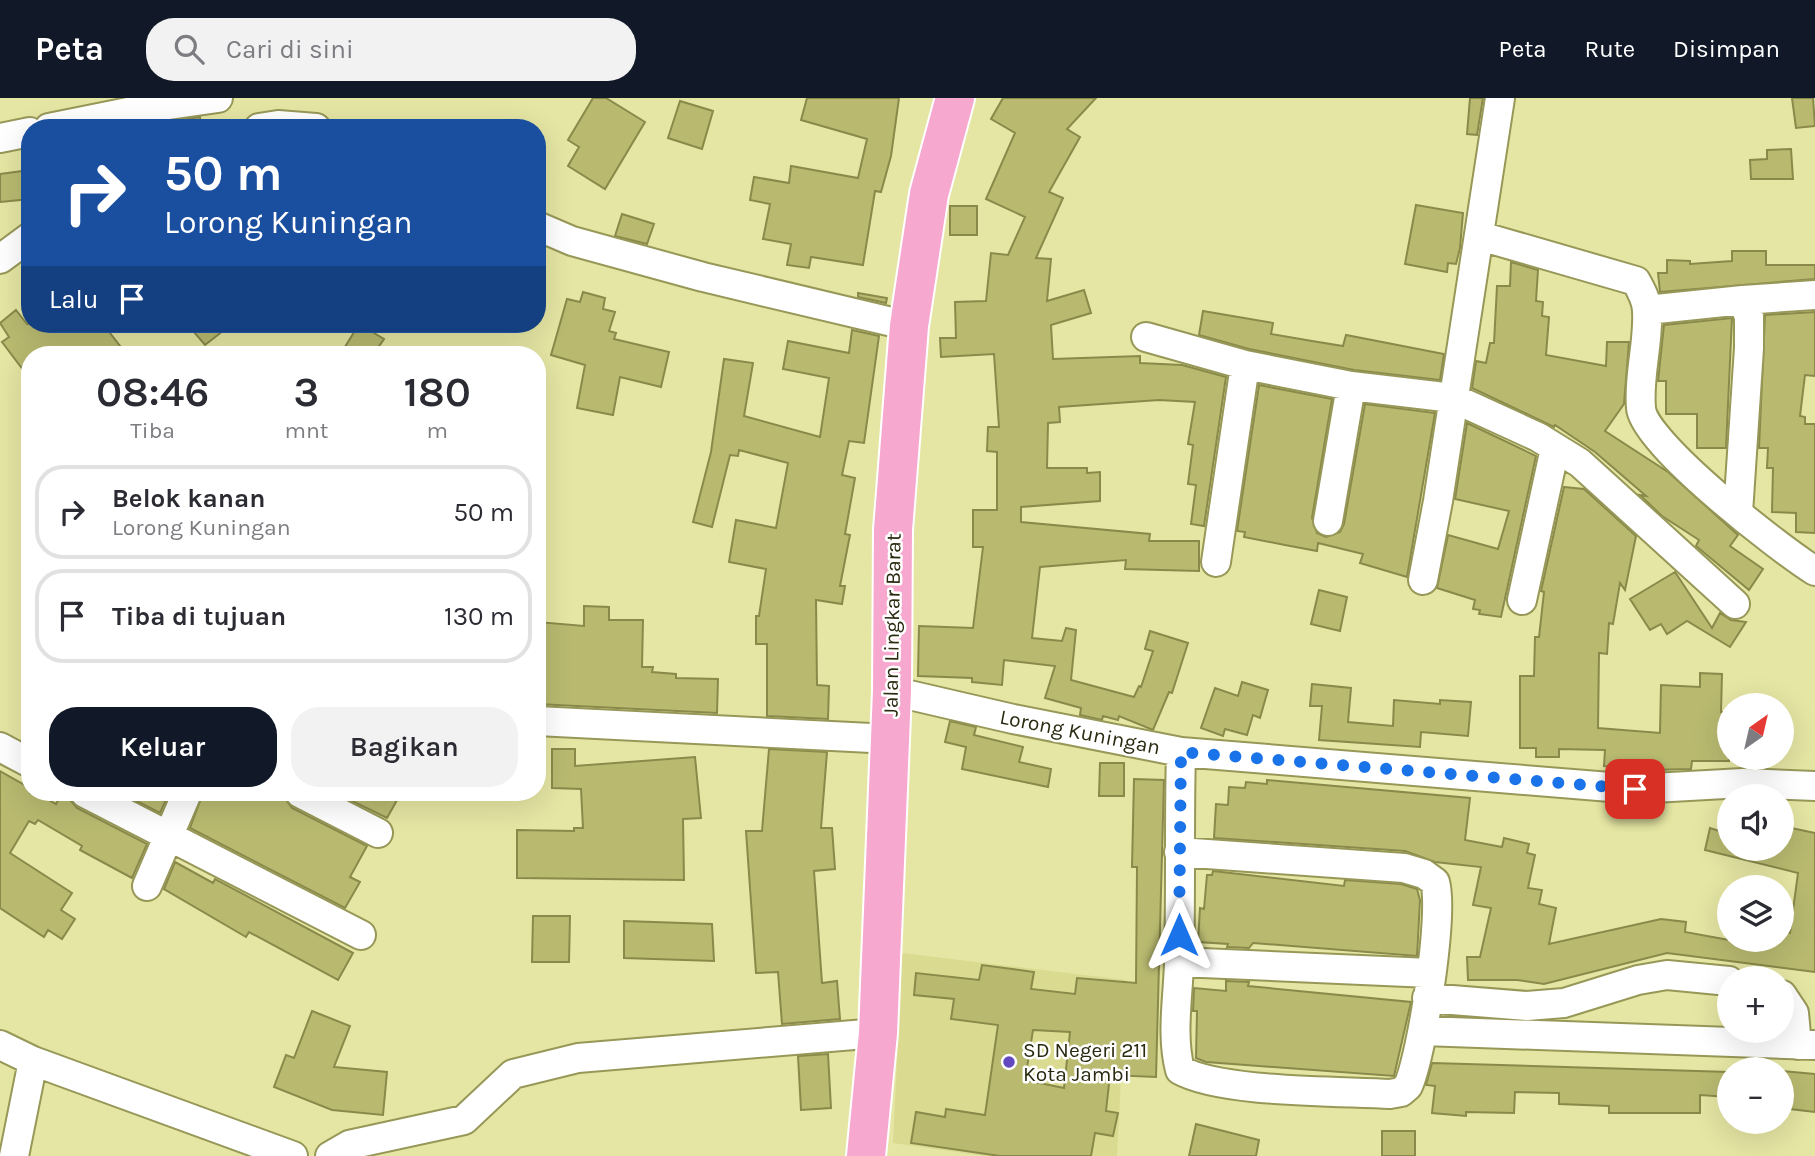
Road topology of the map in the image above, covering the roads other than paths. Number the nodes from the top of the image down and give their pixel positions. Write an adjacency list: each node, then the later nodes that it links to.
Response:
1 (218, 98): 4 (street)
2 (955, 98): 14 (highway, Jalan Lingkar Barat)
3 (1500, 98): 8 (street)
4 (148, 118)
5 (21, 134): 6 (street)
6 (0, 138)
7 (546, 230): 14 (street)
8 (1480, 236): 13 (street); 18 (street)
9 (21, 244): 10 (street)
10 (0, 260)
11 (1815, 295): 12 (street)
12 (1743, 300): 13 (street); 20 (street)
13 (1647, 310): 20 (street)
14 (909, 326): 27 (highway, Jalan Lingkar Barat)
15 (1146, 337): 16 (street)
16 (1245, 365): 17 (street); 22 (street)
17 (1351, 386): 18 (street); 21 (street)
18 (1453, 398): 19 (street); 24 (street)
19 (1555, 448): 25 (street); 26 (street)
20 (1738, 513): 23 (street)
21 (1328, 521)
22 (1216, 562)
23 (1815, 571)
24 (1423, 580)
25 (1522, 600)
26 (1735, 604)
27 (892, 691): 29 (highway, Jalan Lingkar Barat); 31 (street, Lorong Kuningan)
28 (546, 721): 29 (street)
29 (891, 740): 47 (highway, Jalan Lingkar Barat)
30 (0, 747): 32 (street)
31 (1181, 752): 33 (street, Lorong Kuningan); 39 (street)
32 (21, 758)
33 (1815, 786)
34 (100, 801): 38 (street)
35 (183, 801): 38 (street)
36 (316, 801): 37 (street)
37 (378, 833)
38 (166, 836): 40 (street); 41 (street)
39 (1179, 852): 42 (street); 44 (street)
40 (147, 886)
41 (361, 935)
42 (1179, 962): 44 (street); 46 (street)
43 (1717, 980): 44 (street)
44 (1429, 986): 46 (street)
45 (1794, 1013): 49 (street)
46 (1423, 1031): 49 (street)
47 (878, 1033): 53 (street); 54 (highway, Jalan Lingkar Barat)
48 (0, 1045): 50 (street)
49 (1806, 1045)
50 (33, 1061): 51 (street); 52 (street)
51 (14, 1156)
52 (293, 1156)
53 (330, 1156)
54 (866, 1156)

